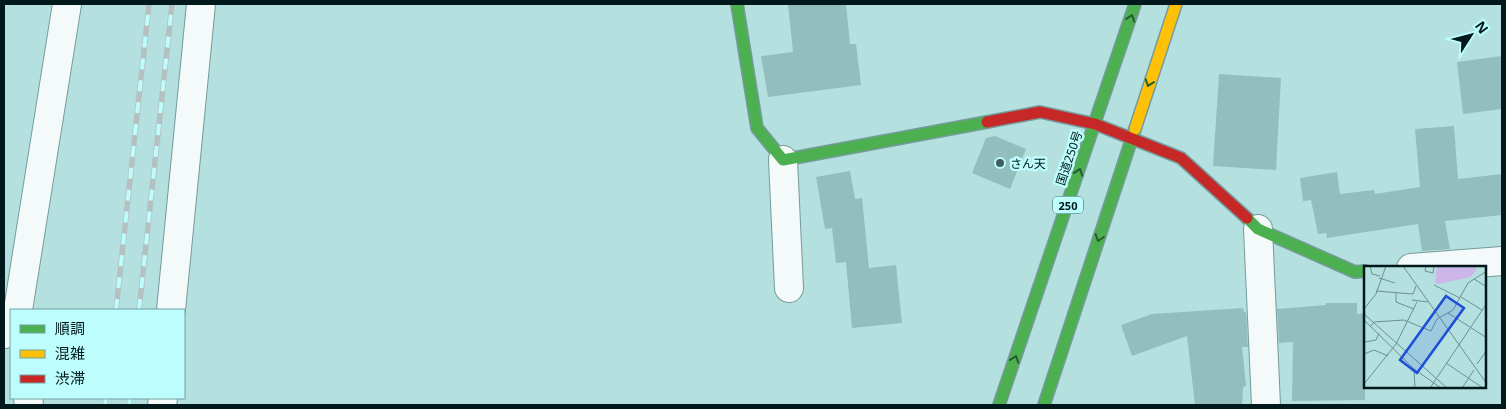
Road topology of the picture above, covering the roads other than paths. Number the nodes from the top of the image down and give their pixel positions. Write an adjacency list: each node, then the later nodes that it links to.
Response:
1 (68, 4): 14 (street)
2 (201, 4): 15 (street)
3 (737, 4): 8 (main road)
4 (1136, 4): 6 (main road, 国道250号 / 250, one-way to 4)
5 (1176, 4): 7 (main road, one-way to 7)
6 (1095, 124): 7 (main road); 8 (main road); 16 (main road, 国道250号 / 250, one-way to 6)
7 (1130, 140): 9 (main road); 17 (main road, one-way to 17)
8 (783, 160): 13 (street)
9 (1258, 229): 12 (main road); 18 (street)
10 (1502, 261): 11 (street)
11 (1437, 266)
12 (1364, 271)
13 (789, 288)
14 (18, 309)
15 (171, 309)
16 (999, 405)
17 (1044, 405)
18 (1266, 405)

